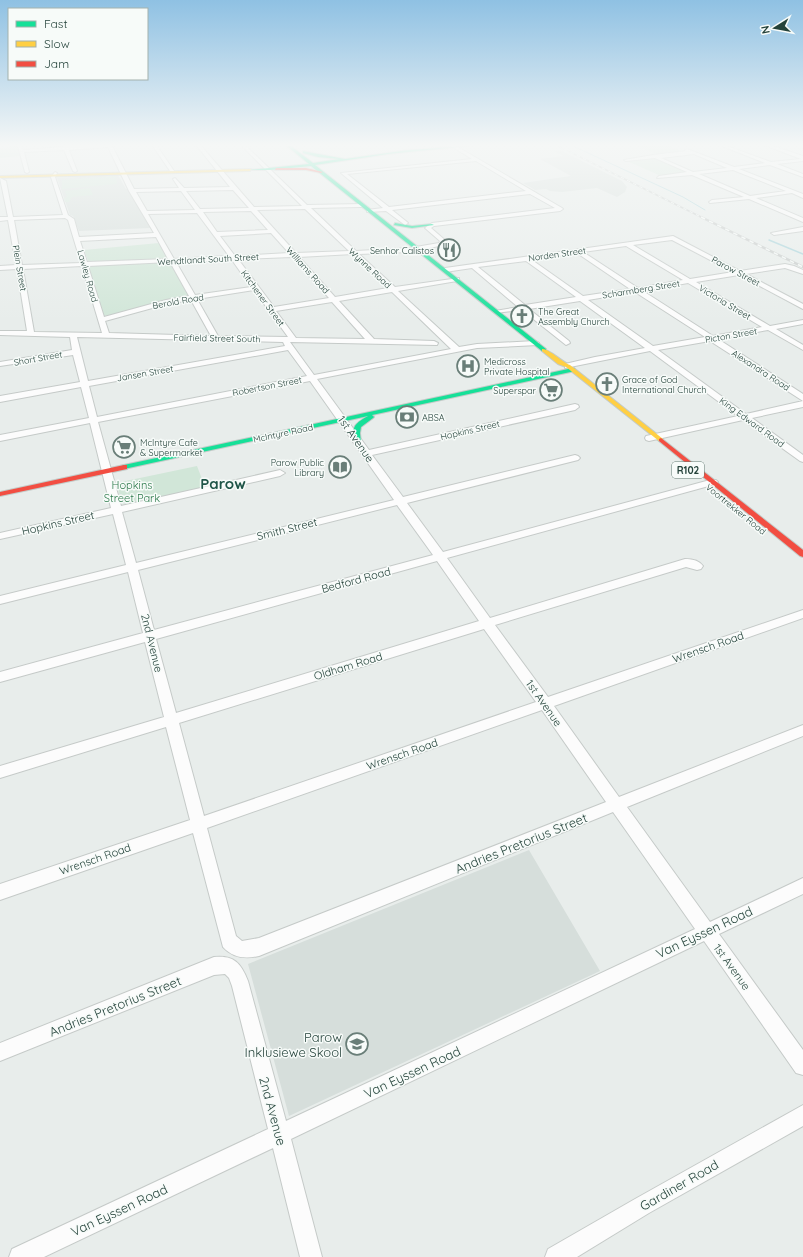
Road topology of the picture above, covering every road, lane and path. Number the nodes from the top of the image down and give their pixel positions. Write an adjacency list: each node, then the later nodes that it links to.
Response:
1 (8, 205): 19 (street, Plein Street)
2 (63, 205): 18 (street, Lawley Road)
3 (140, 205): 17 (street)
4 (194, 205): 16 (street, Kitchener Street)
5 (249, 205): 14 (street, Williams Road)
6 (304, 205): 13 (street, Wynne Road)
7 (361, 205): 13 (street); 15 (main road, Voortrekker Road / R102)
8 (370, 205): 15 (main road, Voortrekker Road / R102)
9 (373, 205): 15 (street)
10 (423, 205): 15 (street)
11 (553, 205): 24 (street)
12 (768, 205): 21 (street)
13 (306, 207): 14 (street); 35 (street, Wynne Road)
14 (253, 209): 16 (street); 26 (street, Williams Road)
15 (378, 210): 22 (main road, Voortrekker Road / R102); 23 (street); 33 (main road, Voortrekker Road / R102)
16 (199, 211): 17 (street); 28 (street, Kitchener Street)
17 (145, 213): 29 (street)
18 (66, 216): 19 (street); 31 (street, Lawley Road)
19 (11, 218): 20 (street); 42 (street, Plein Street)
20 (0, 219)
21 (803, 220)
22 (395, 224): 24 (main road); 33 (main road, Voortrekker Road / R102)
23 (405, 224)
24 (432, 225): 33 (street, Wendtlandt South Street)
25 (803, 228): 27 (street)
26 (273, 231): 28 (street); 36 (street, Williams Road)
27 (774, 233)
28 (216, 234): 37 (street, Kitchener Street)
29 (158, 235): 31 (street); 39 (street)
30 (668, 238): 32 (street, Norden Street); 46 (street, Parow Street)
31 (77, 239): 40 (street, Lawley Road)
32 (626, 244): 34 (street, Norden Street); 48 (street, Victoria Street)
33 (421, 249): 35 (street, Wendtlandt South Street); 44 (main road, Voortrekker Road / R102)
34 (577, 251): 38 (street, Norden Street); 51 (street, Alexandra Road)
35 (354, 252): 36 (street, Wendtlandt South Street); 50 (street, Wynne Road)
36 (294, 255): 37 (street, Wendtlandt South Street); 53 (street, Williams Road)
37 (234, 258): 39 (street, Wendtlandt South Street); 49 (street, Kitchener Street)
38 (526, 258): 41 (street, Norden Street); 54 (street, King Edward Road)
39 (172, 260): 40 (street, Wendtlandt South Street); 52 (street)
40 (84, 264): 42 (street, Wendtlandt South Street); 59 (street, Lawley Road)
41 (473, 266): 44 (street, Norden Street); 56 (street)
42 (19, 267): 43 (street, Wendtlandt South Street); 63 (street, Plein Street)
43 (0, 268)
44 (443, 268): 47 (main road, Voortrekker Road / R102)
45 (803, 272): 46 (street, Scharmberg Street)
46 (740, 273): 48 (street, Scharmberg Street); 55 (street, Parow Street)
47 (457, 279): 50 (street); 58 (main road, Voortrekker Road / R102)
48 (689, 281): 51 (street, Scharmberg Street); 61 (street, Victoria Street)
49 (256, 288): 52 (street, Berold Road); 57 (street, Kitchener Street)
50 (393, 290): 53 (street); 74 (street, Wynne Road)
51 (637, 290): 54 (street, Scharmberg Street); 67 (street, Alexandra Road)
52 (194, 298): 59 (street, Berold Road); 66 (street)
53 (334, 299): 57 (street); 68 (street, Williams Road)
54 (582, 299): 56 (street, Scharmberg Street); 75 (street, King Edward Road)
55 (803, 307)
56 (524, 308): 58 (street, Scharmberg Street); 71 (street)
57 (272, 310): 69 (street, Kitchener Street)
58 (497, 312): 72 (main road, Voortrekker Road / R102)
59 (101, 320): 65 (street, Lawley Road)
60 (803, 322): 61 (street, Picton Street)
61 (768, 328): 67 (street, Picton Street); 73 (street, Victoria Street)
62 (0, 332): 63 (street, Fairfield Street South)
63 (31, 333): 64 (street, Fairfield Street South)
64 (73, 334): 65 (street, Fairfield Street South); 76 (street, 2nd Avenue)
65 (106, 335): 66 (street, Fairfield Street South)
66 (216, 338): 69 (street, Fairfield Street South)
67 (712, 339): 75 (street, Picton Street); 81 (street, Alexandra Road)
68 (371, 341): 69 (street, Fairfield Street South); 70 (street, Fairfield Street South)
69 (290, 342): 79 (street, 1st Avenue); 80 (street, Jansen Street)
70 (434, 343)
71 (566, 343)
72 (535, 344): 74 (street, Robertson Street); 78 (main road, Voortrekker Road / R102)
73 (803, 348)
74 (457, 350): 79 (street, Robertson Street)
75 (654, 350): 78 (street, Picton Street); 87 (street, King Edward Road)
76 (76, 352): 77 (street, Short Street); 80 (street, 2nd Avenue)
77 (0, 364)
78 (566, 367): 85 (main road, McIntyre Road); 86 (main road, McIntyre Road); 89 (main road, Voortrekker Road / R102)
79 (312, 378): 86 (street, 1st Avenue); 88 (street, Robertson Street)
80 (85, 384): 82 (street, Jansen Street); 88 (street, 2nd Avenue)
81 (803, 398)
82 (0, 399)
83 (803, 404): 87 (street)
84 (575, 407): 91 (street, Hopkins Street)
85 (384, 412): 86 (main road, McIntyre Road); 91 (main road)
86 (340, 417): 91 (street, 1st Avenue); 94 (main road, McIntyre Road)
87 (745, 417): 89 (street); 93 (street, King Edward Road)
88 (94, 420): 90 (street, Robertson Street); 94 (street, 2nd Avenue)
89 (652, 437): 96 (main road, Voortrekker Road / R102)
90 (0, 438)
91 (362, 448): 99 (street, 1st Avenue)
92 (575, 458): 99 (street, Smith Street)
93 (803, 459)
94 (106, 466): 97 (main road, McIntyre Road); 98 (main road, McIntyre Road); 100 (street, 2nd Avenue)
95 (280, 473): 100 (street, Hopkins Street)
96 (709, 483): 102 (main road, Voortrekker Road / R102); 103 (street, Bedford Road); 104 (main road, Voortrekker Road / R102)
97 (0, 486)
98 (0, 494)
99 (400, 501): 103 (street, 1st Avenue); 106 (street, Smith Street)
100 (118, 510): 101 (street, Hopkins Street); 106 (street, 2nd Avenue)
101 (0, 536)
102 (803, 554)
103 (440, 557): 109 (street, 1st Avenue); 110 (street, Bedford Road)
104 (803, 562)
105 (697, 566): 109 (street, Oldham Road)
106 (132, 568): 107 (street, Smith Street); 110 (street, 2nd Avenue)
107 (0, 600)
108 (803, 614): 112 (street, Wrensch Road)
109 (488, 624): 112 (street, 1st Avenue); 113 (street, Oldham Road)
110 (150, 636): 111 (street, Bedford Road); 113 (street, 2nd Avenue)
111 (0, 677)
112 (544, 704): 116 (street, 1st Avenue); 117 (street, Wrensch Road)
113 (172, 720): 115 (street, Oldham Road); 117 (street, 2nd Avenue)
114 (803, 730): 116 (street, Andries Pretorius Street)
115 (0, 772)
116 (617, 805): 120 (street, 1st Avenue); 121 (street, Andries Pretorius Street)
117 (199, 824): 119 (street, Wrensch Road); 121 (street, 2nd Avenue)
118 (803, 886): 120 (street, Van Eyssen Road)
119 (0, 892)
120 (707, 931): 124 (street, 1st Avenue); 126 (street, Van Eyssen Road)
121 (237, 948)
122 (231, 967): 123 (street, Andries Pretorius Street); 126 (street, 2nd Avenue)
123 (0, 1052)
124 (803, 1066)
125 (803, 1115): 129 (street, Gardiner Road)
126 (279, 1135): 127 (street, Van Eyssen Road); 128 (street, 2nd Avenue)
127 (20, 1257)
128 (311, 1257)
129 (556, 1257)

